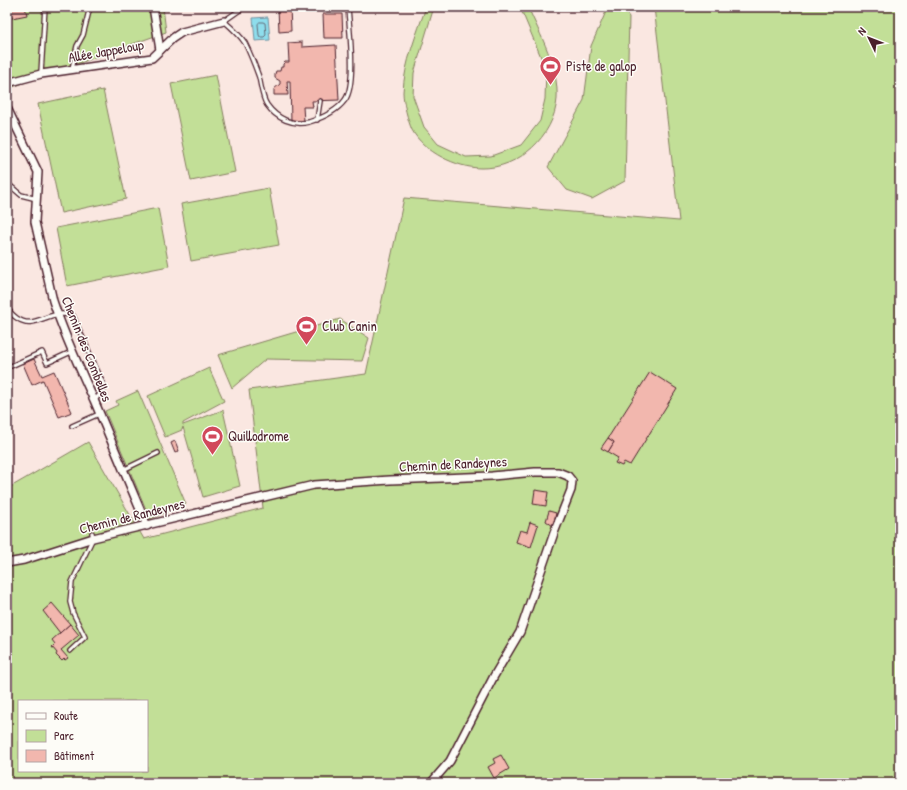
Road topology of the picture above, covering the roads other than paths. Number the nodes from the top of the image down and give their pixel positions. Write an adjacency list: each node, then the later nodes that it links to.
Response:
1 (45, 7): 9 (lane)
2 (90, 7): 8 (lane)
3 (153, 7): 7 (street)
4 (244, 7): 6 (lane)
5 (348, 7): 13 (lane)
6 (224, 21): 7 (street, Allée Jappeloup); 13 (lane)
7 (160, 50): 8 (street, Allée Jappeloup)
8 (72, 70): 9 (street, Allée Jappeloup)
9 (41, 74): 10 (street, Allée Jappeloup)
10 (7, 83)
11 (320, 101): 13 (lane)
12 (7, 108): 15 (street, Chemin des Combelles)
13 (317, 120)
14 (7, 184): 15 (lane)
15 (37, 199): 17 (street, Chemin des Combelles)
16 (7, 306): 17 (lane)
17 (57, 314): 18 (street, Chemin des Combelles); 20 (lane)
18 (71, 352): 19 (lane); 20 (street, Chemin des Combelles)
19 (11, 366)
20 (94, 401): 21 (street, Chemin des Combelles)
21 (99, 414): 22 (lane); 24 (street, Chemin des Combelles)
22 (72, 426)
23 (158, 453): 24 (lane)
24 (123, 470): 25 (street, Chemin des Combelles)
25 (147, 526): 26 (street, Chemin de Randeynes); 29 (street, Chemin de Randeynes)
26 (92, 536): 27 (street, Chemin de Randeynes); 28 (lane)
27 (7, 563)
28 (70, 651)
29 (431, 783)

